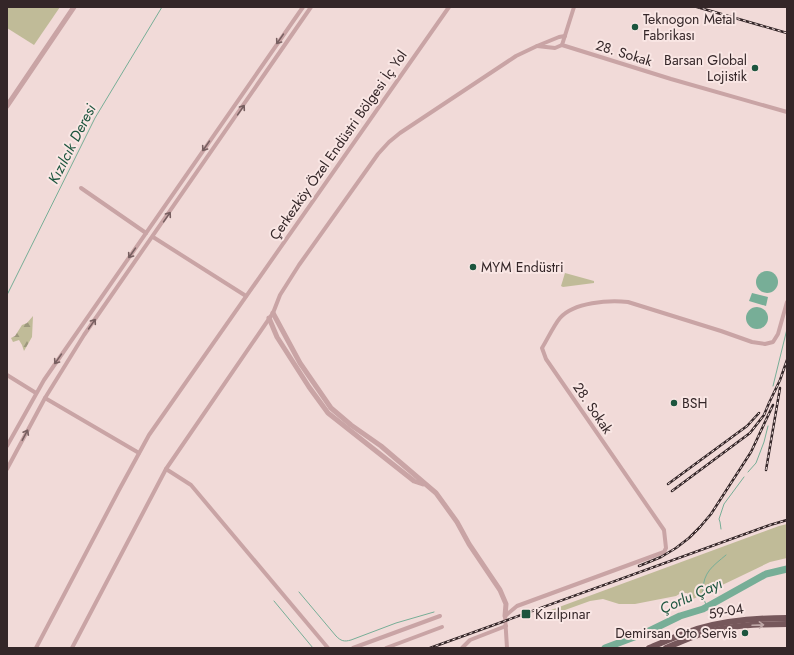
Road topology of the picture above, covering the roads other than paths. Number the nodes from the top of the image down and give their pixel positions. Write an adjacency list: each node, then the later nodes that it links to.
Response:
1 (74, 7): 9 (street)
2 (302, 7): 12 (street, one-way to 12)
3 (312, 7): 13 (street, one-way to 3)
4 (448, 7): 14 (street, Çerkezköy Özel Endüstri Bölgesi İç Yol)
5 (574, 7): 6 (street)
6 (566, 36): 7 (street); 8 (street)
7 (562, 45): 8 (street); 10 (street, 28. Sokak)
8 (537, 46): 16 (street)
9 (7, 106)
10 (787, 112)
11 (81, 188): 12 (street)
12 (146, 233): 19 (street, one-way to 19)
13 (153, 237): 14 (street); 20 (street, one-way to 13)
14 (246, 296): 22 (street, Çerkezköy Özel Endüstri Bölgesi İç Yol)
15 (787, 302): 27 (street, 28. Sokak)
16 (273, 313): 17 (street); 25 (street)
17 (270, 318): 24 (street); 25 (street)
18 (7, 375): 19 (street)
19 (36, 393): 21 (street)
20 (45, 398): 22 (street); 23 (street, one-way to 20)
21 (7, 446)
22 (139, 453): 32 (street, Çerkezköy Özel Endüstri Bölgesi İç Yol)
23 (7, 469)
24 (166, 469): 33 (street); 34 (street)
25 (426, 484): 27 (street)
26 (440, 616): 35 (street)
27 (506, 616): 30 (street)
28 (787, 618): 39 (main road, 59-04 / 59-04)
29 (787, 624): 40 (main road, 59-04, one-way to 29)
30 (506, 626): 37 (street); 38 (street)
31 (442, 627): 36 (street)
32 (36, 648)
33 (72, 648)
34 (328, 648)
35 (353, 648)
36 (386, 648)
37 (462, 648)
38 (506, 648)
39 (648, 648)
40 (666, 648)

